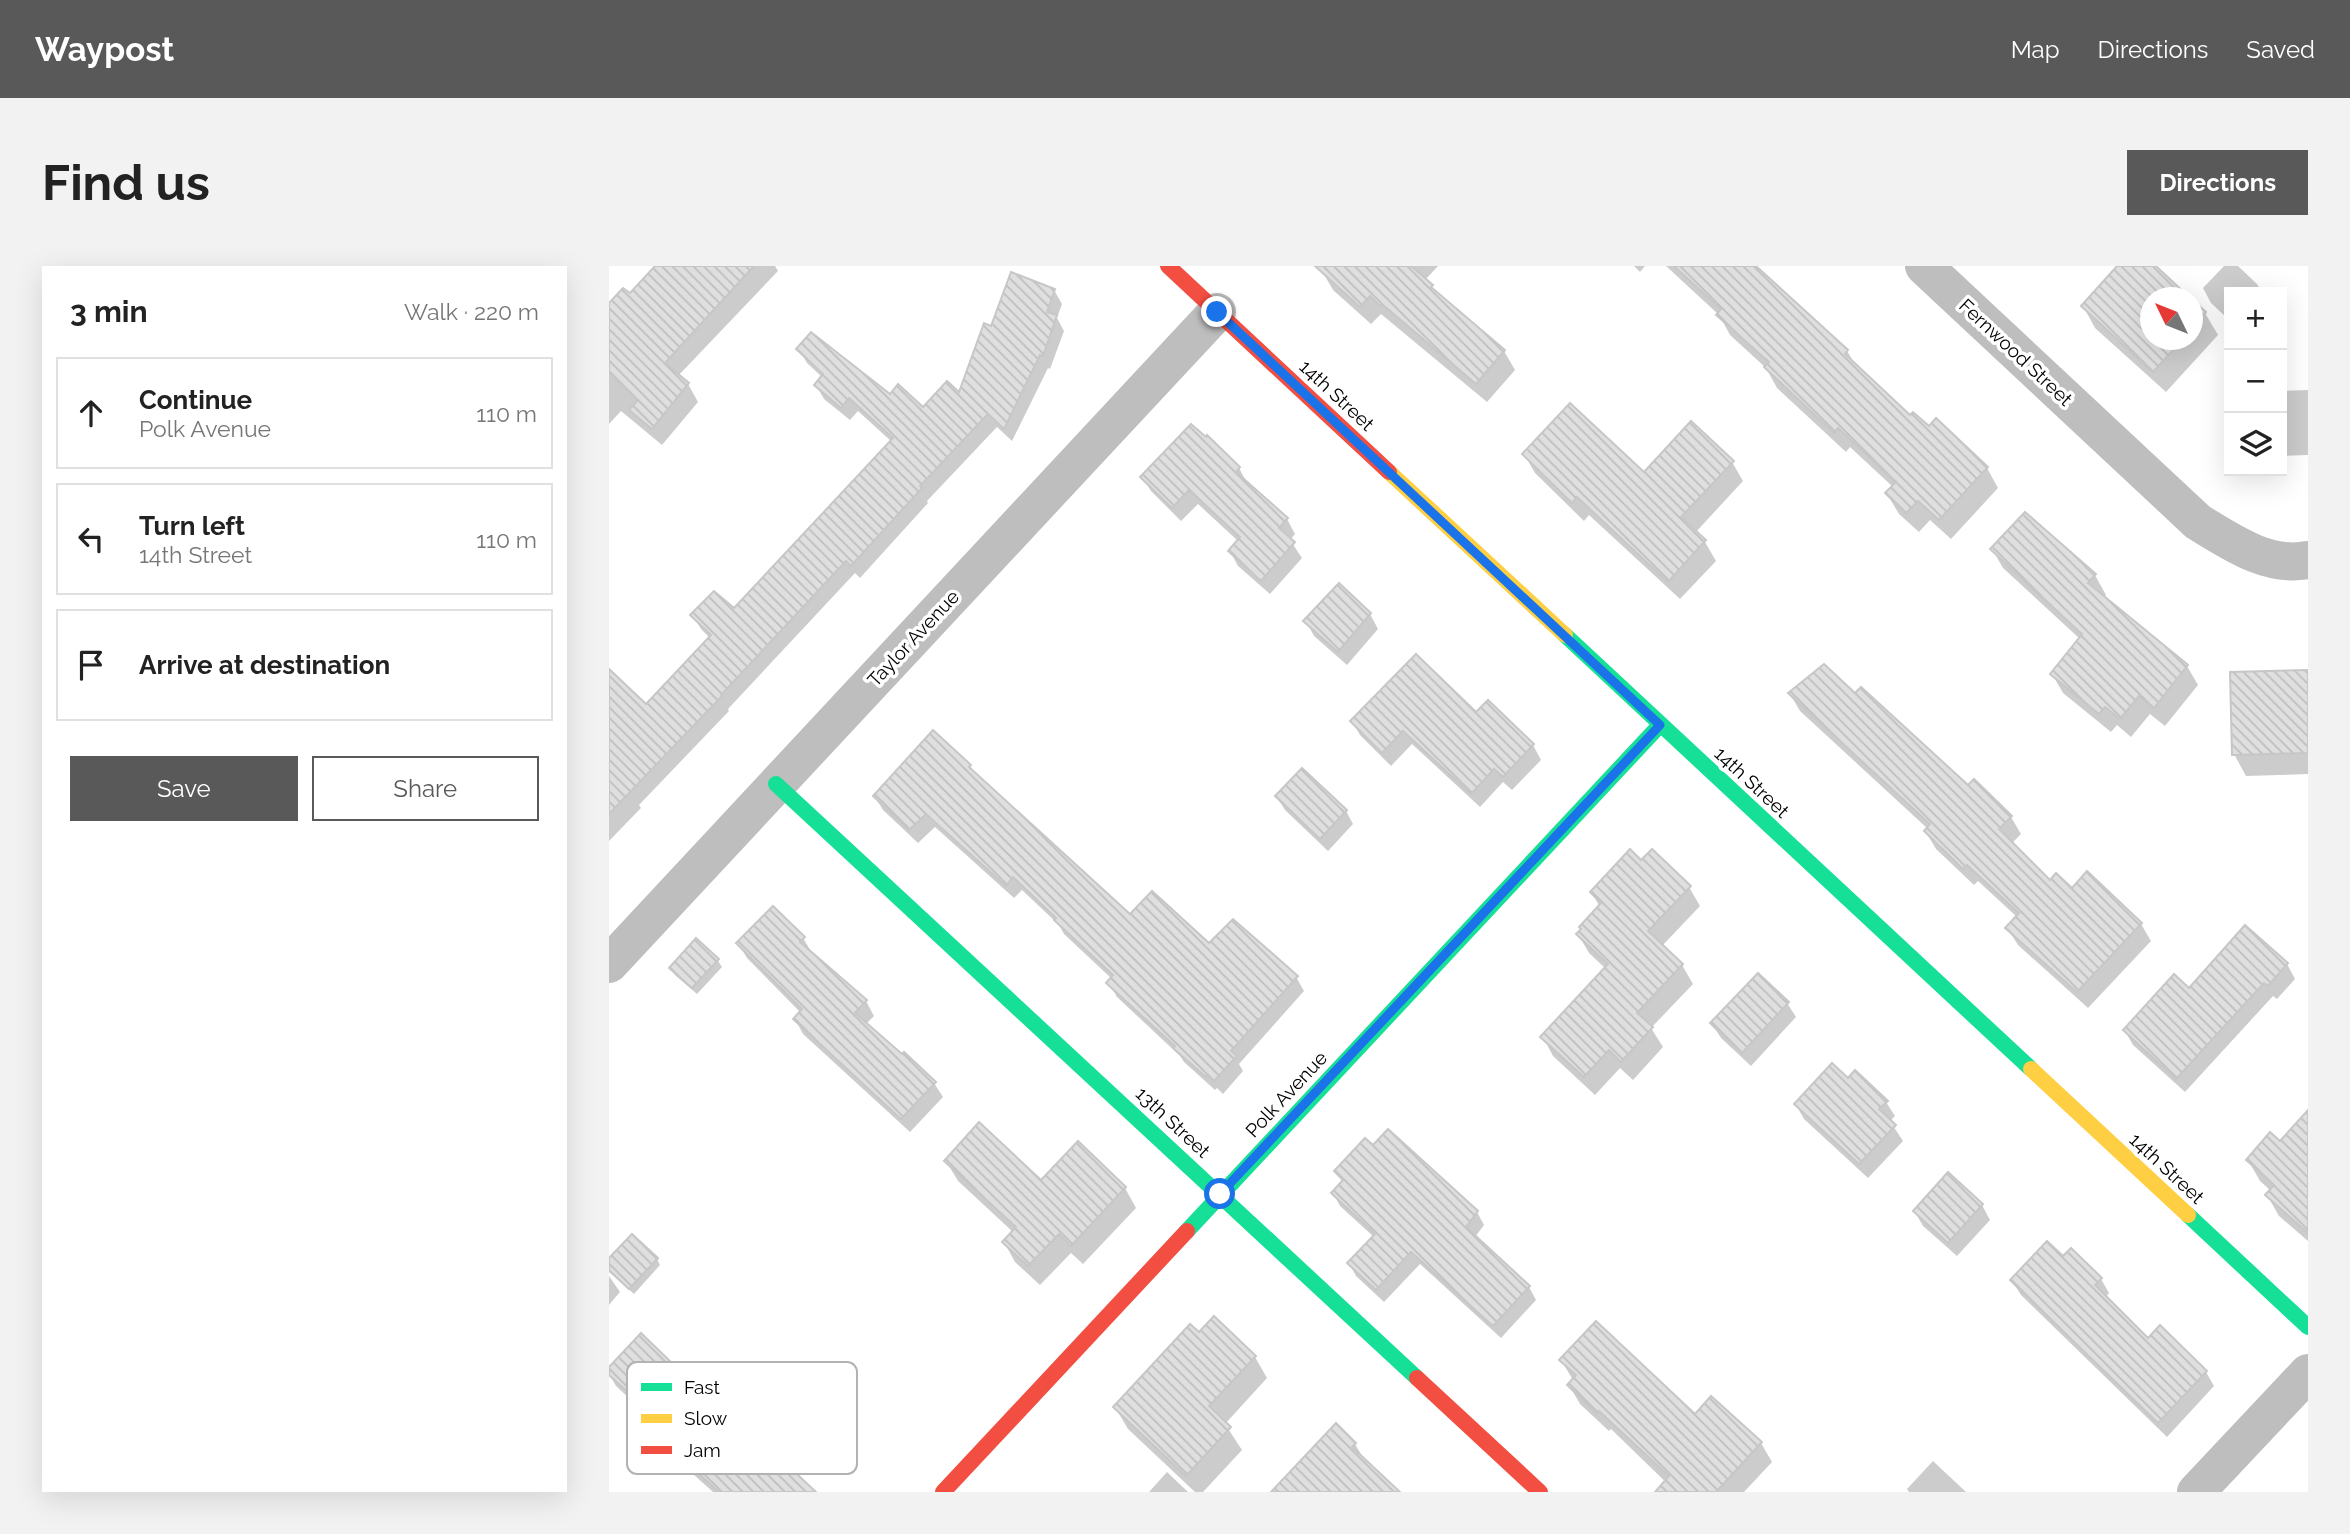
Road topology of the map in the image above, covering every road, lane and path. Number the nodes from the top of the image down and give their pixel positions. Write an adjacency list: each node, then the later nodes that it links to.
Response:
1 (1168, 266): 3 (street, 14th Street)
2 (1924, 266): 4 (street, Fernwood Street)
3 (1217, 312): 5 (street, 14th Street); 6 (street, Taylor Avenue)
4 (2308, 560)
5 (1660, 725): 8 (street, Polk Avenue); 9 (street, 14th Street)
6 (776, 784): 7 (street, Taylor Avenue); 8 (street, 13th Street)
7 (609, 964)
8 (1220, 1194): 11 (street, Polk Avenue); 12 (street, 13th Street)
9 (2308, 1327)
10 (2308, 1373): 13 (street)
11 (943, 1492)
12 (1540, 1492)
13 (2196, 1492)

